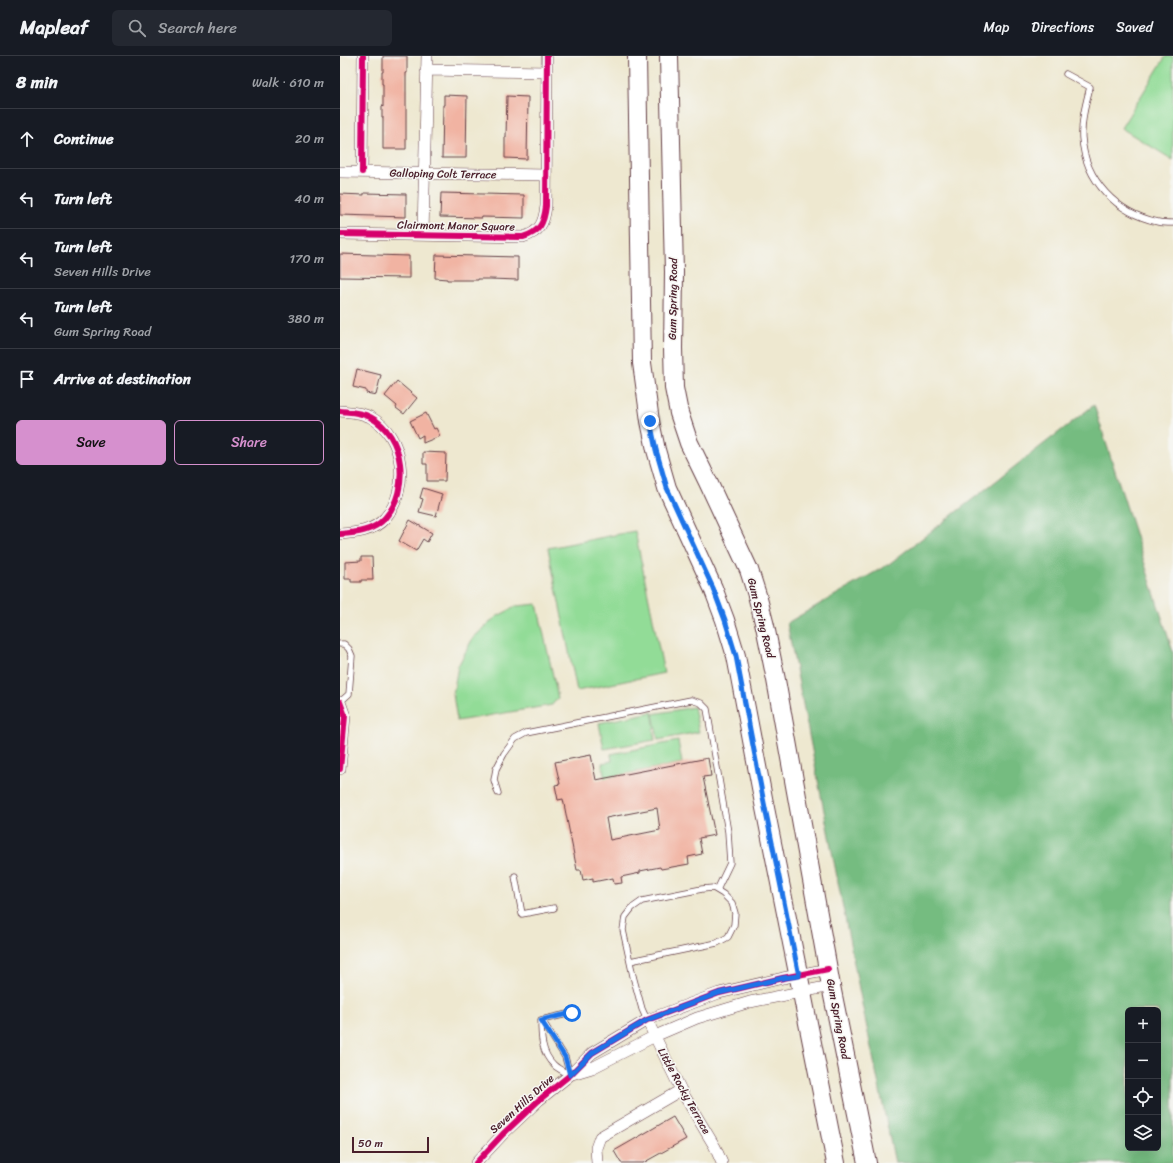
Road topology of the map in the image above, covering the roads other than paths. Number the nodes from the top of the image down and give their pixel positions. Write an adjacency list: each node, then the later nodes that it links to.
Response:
1 (363, 56): 10 (street)
2 (427, 56): 6 (street)
3 (547, 56): 7 (street, Clairmont Manor Square)
4 (637, 56): 28 (main road)
5 (669, 56): 27 (main road, Gum Spring Road)
6 (426, 70): 7 (street); 11 (street)
7 (547, 72): 12 (street, Clairmont Manor Square)
8 (1066, 74): 13 (lane)
9 (340, 172): 10 (street, Galloping Colt Terrace)
10 (362, 172): 11 (street, Galloping Colt Terrace)
11 (425, 174): 12 (street, Galloping Colt Terrace); 15 (street)
12 (546, 175): 15 (street, Clairmont Manor Square)
13 (1173, 223)
14 (340, 234): 15 (street, Clairmont Manor Square)
15 (423, 235)
16 (340, 411): 17 (street)
17 (340, 534)
18 (340, 644): 19 (lane)
19 (340, 702): 20 (street)
20 (341, 757): 21 (street)
21 (340, 769)
22 (498, 794): 24 (lane)
23 (515, 876): 25 (lane)
24 (717, 890): 26 (lane); 26 (lane)
25 (554, 908)
26 (630, 961): 31 (lane)
27 (830, 978): 28 (street, Seven Hills Drive); 28 (street, Seven Hills Drive); 39 (main road, Gum Spring Road)
28 (801, 984): 31 (street, Seven Hills Drive); 32 (street, Seven Hills Drive); 38 (main road)
29 (572, 1013): 30 (lane)
30 (541, 1020): 33 (lane); 33 (lane)
31 (647, 1020): 32 (street, Little Rocky Terrace); 33 (street, Seven Hills Drive)
32 (654, 1036): 33 (street, Seven Hills Drive); 34 (street, Little Rocky Terrace)
33 (570, 1075): 35 (street, Seven Hills Drive)
34 (681, 1090): 36 (street); 37 (street, Little Rocky Terrace)
35 (476, 1163)
36 (597, 1163)
37 (722, 1163)
38 (836, 1163)
39 (867, 1163)

